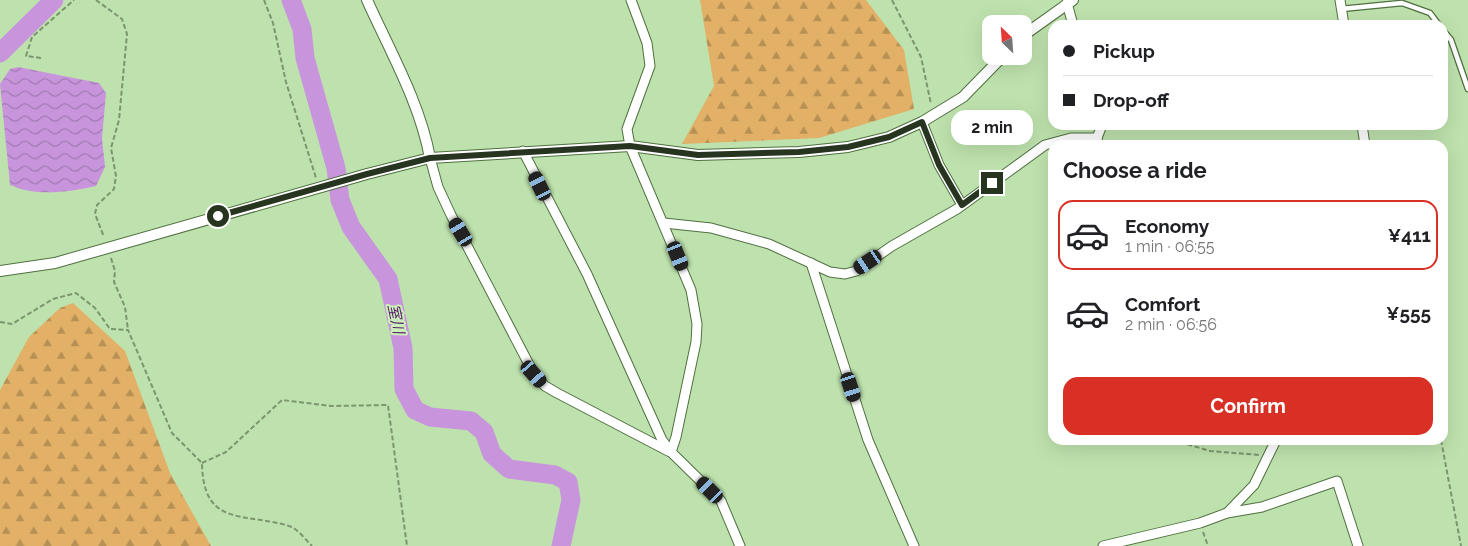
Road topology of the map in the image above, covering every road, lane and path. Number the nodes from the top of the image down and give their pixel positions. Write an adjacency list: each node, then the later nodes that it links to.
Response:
1 (74, 0): 14 (path)
2 (96, 0): 27 (path)
3 (264, 0): 24 (path)
4 (367, 0): 23 (street)
5 (631, 0): 21 (street)
6 (892, 0): 17 (path)
7 (1070, 2): 9 (street); 12 (street)
8 (1340, 4): 10 (street); 11 (lane)
9 (1072, 20)
10 (1343, 20)
11 (1436, 20)
12 (1032, 29)
13 (1448, 36): 16 (lane)
14 (41, 58)
15 (994, 65): 17 (street)
16 (1468, 89)
17 (922, 122): 21 (street); 25 (street)
18 (1063, 140): 19 (street)
19 (1084, 140)
20 (1048, 144): 25 (street)
21 (630, 146): 22 (street); 26 (street)
22 (523, 151): 23 (street); 35 (street)
23 (430, 158): 24 (street); 35 (street)
24 (319, 187): 27 (street)
25 (962, 205): 28 (street)
26 (664, 223): 28 (street); 35 (street)
27 (107, 247): 29 (street); 31 (path)
28 (811, 263): 43 (street)
29 (0, 271)
30 (0, 322): 31 (path)
31 (128, 330): 37 (path)
32 (1190, 445): 36 (path)
33 (1274, 445): 36 (street)
34 (1442, 445): 47 (path)
35 (671, 452): 42 (street)
36 (1269, 456): 38 (street)
37 (202, 463): 40 (path); 41 (path)
38 (1227, 513): 39 (street); 46 (street)
39 (1200, 522): 44 (street); 45 (path)
40 (312, 546)
41 (407, 546)
42 (740, 546)
43 (914, 546)
44 (1103, 546)
45 (1208, 546)
46 (1358, 546)
47 (1461, 546)

